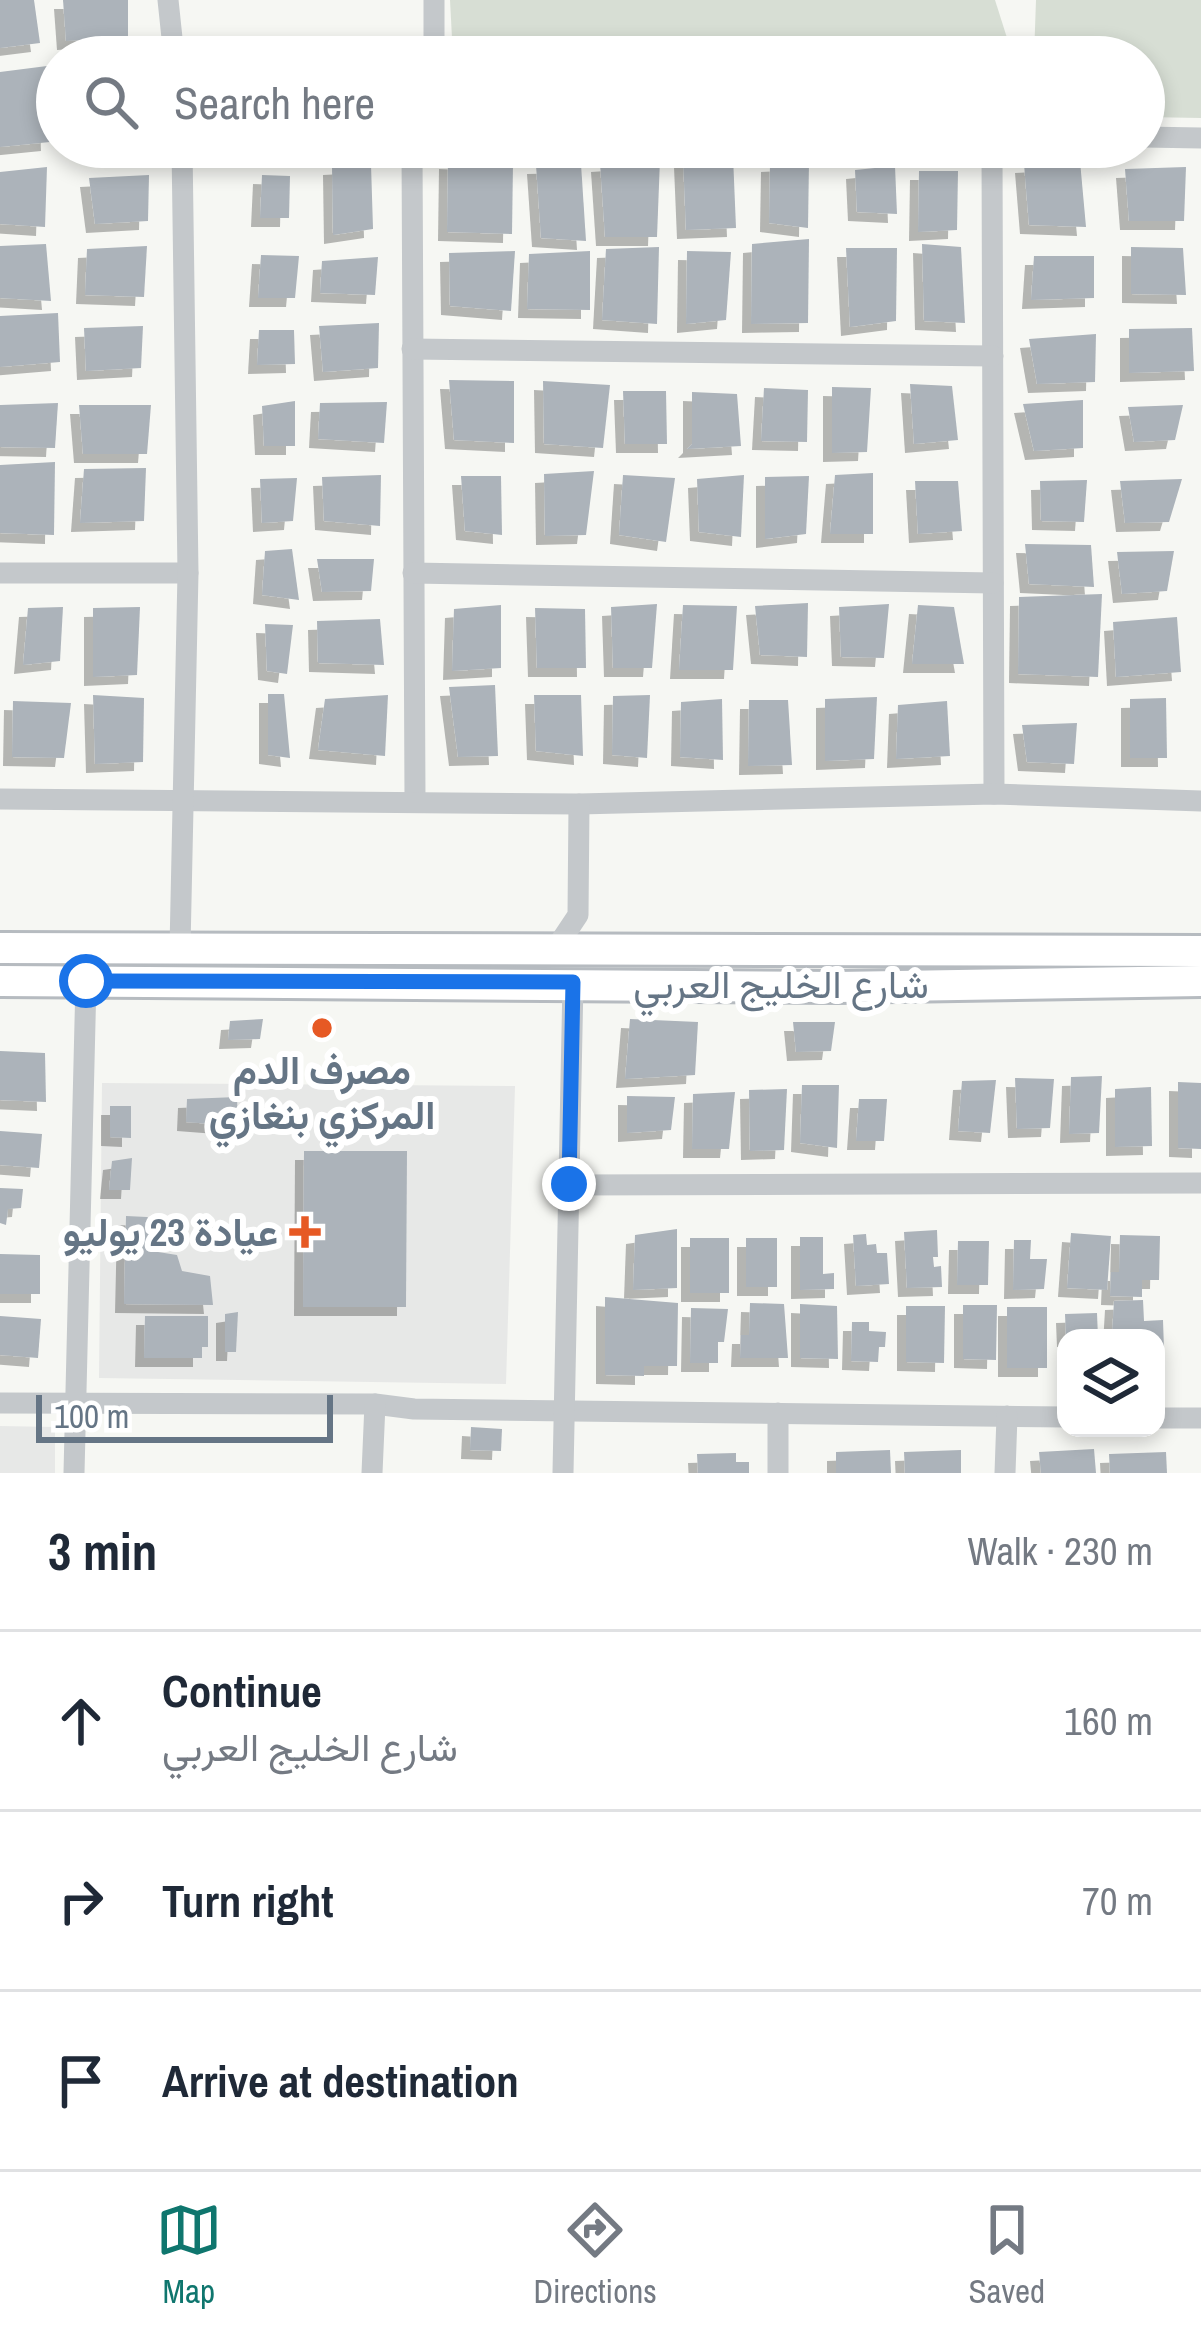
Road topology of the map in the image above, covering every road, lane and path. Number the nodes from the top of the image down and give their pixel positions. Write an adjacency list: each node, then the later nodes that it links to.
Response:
1 (169, 0): 3 (street)
2 (434, 0): 4 (street)
3 (172, 36)
4 (434, 36)
5 (1165, 137): 6 (street)
6 (1201, 138)
7 (182, 168): 13 (street)
8 (412, 168): 10 (street)
9 (992, 168): 11 (street)
10 (412, 349): 11 (street); 14 (street)
11 (993, 356): 15 (street)
12 (0, 573): 13 (street)
13 (188, 573): 20 (street)
14 (413, 573): 15 (street); 18 (street)
15 (993, 583): 16 (street)
16 (994, 794): 19 (street); 21 (street)
17 (0, 799): 20 (street)
18 (416, 800): 20 (street); 21 (street)
19 (1201, 800)
20 (183, 801): 24 (street)
21 (579, 804): 22 (street)
22 (578, 915): 25 (street); 26 (street)
23 (0, 948): 24 (main road, شارع الخليج العربي)
24 (180, 948): 25 (main road, شارع الخليج العربي)
25 (556, 948): 26 (main road, شارع الخليج العربي)
26 (606, 948): 27 (main road, شارع الخليج العربي)
27 (841, 950): 28 (main road, شارع الخليج العربي); 33 (main road)
28 (1201, 951)
29 (0, 981): 30 (main road, شارع الخليج العربي)
30 (86, 981): 32 (main road, شارع الخليج العربي); 37 (street)
31 (1201, 981): 33 (main road, شارع الخليج العربي)
32 (573, 982): 33 (main road, شارع الخليج العربي); 35 (street)
33 (838, 987)
34 (1201, 1183): 35 (street)
35 (569, 1184): 39 (street)
36 (0, 1402): 37 (street)
37 (73, 1404): 38 (street); 45 (street)
38 (375, 1404): 39 (street); 46 (street)
39 (566, 1411): 40 (street); 47 (street)
40 (778, 1414): 41 (street); 48 (street)
41 (1007, 1416): 42 (street); 49 (street)
42 (1057, 1417)
43 (1165, 1418): 44 (street)
44 (1201, 1418)
45 (74, 1473)
46 (373, 1473)
47 (562, 1473)
48 (778, 1473)
49 (1005, 1473)

